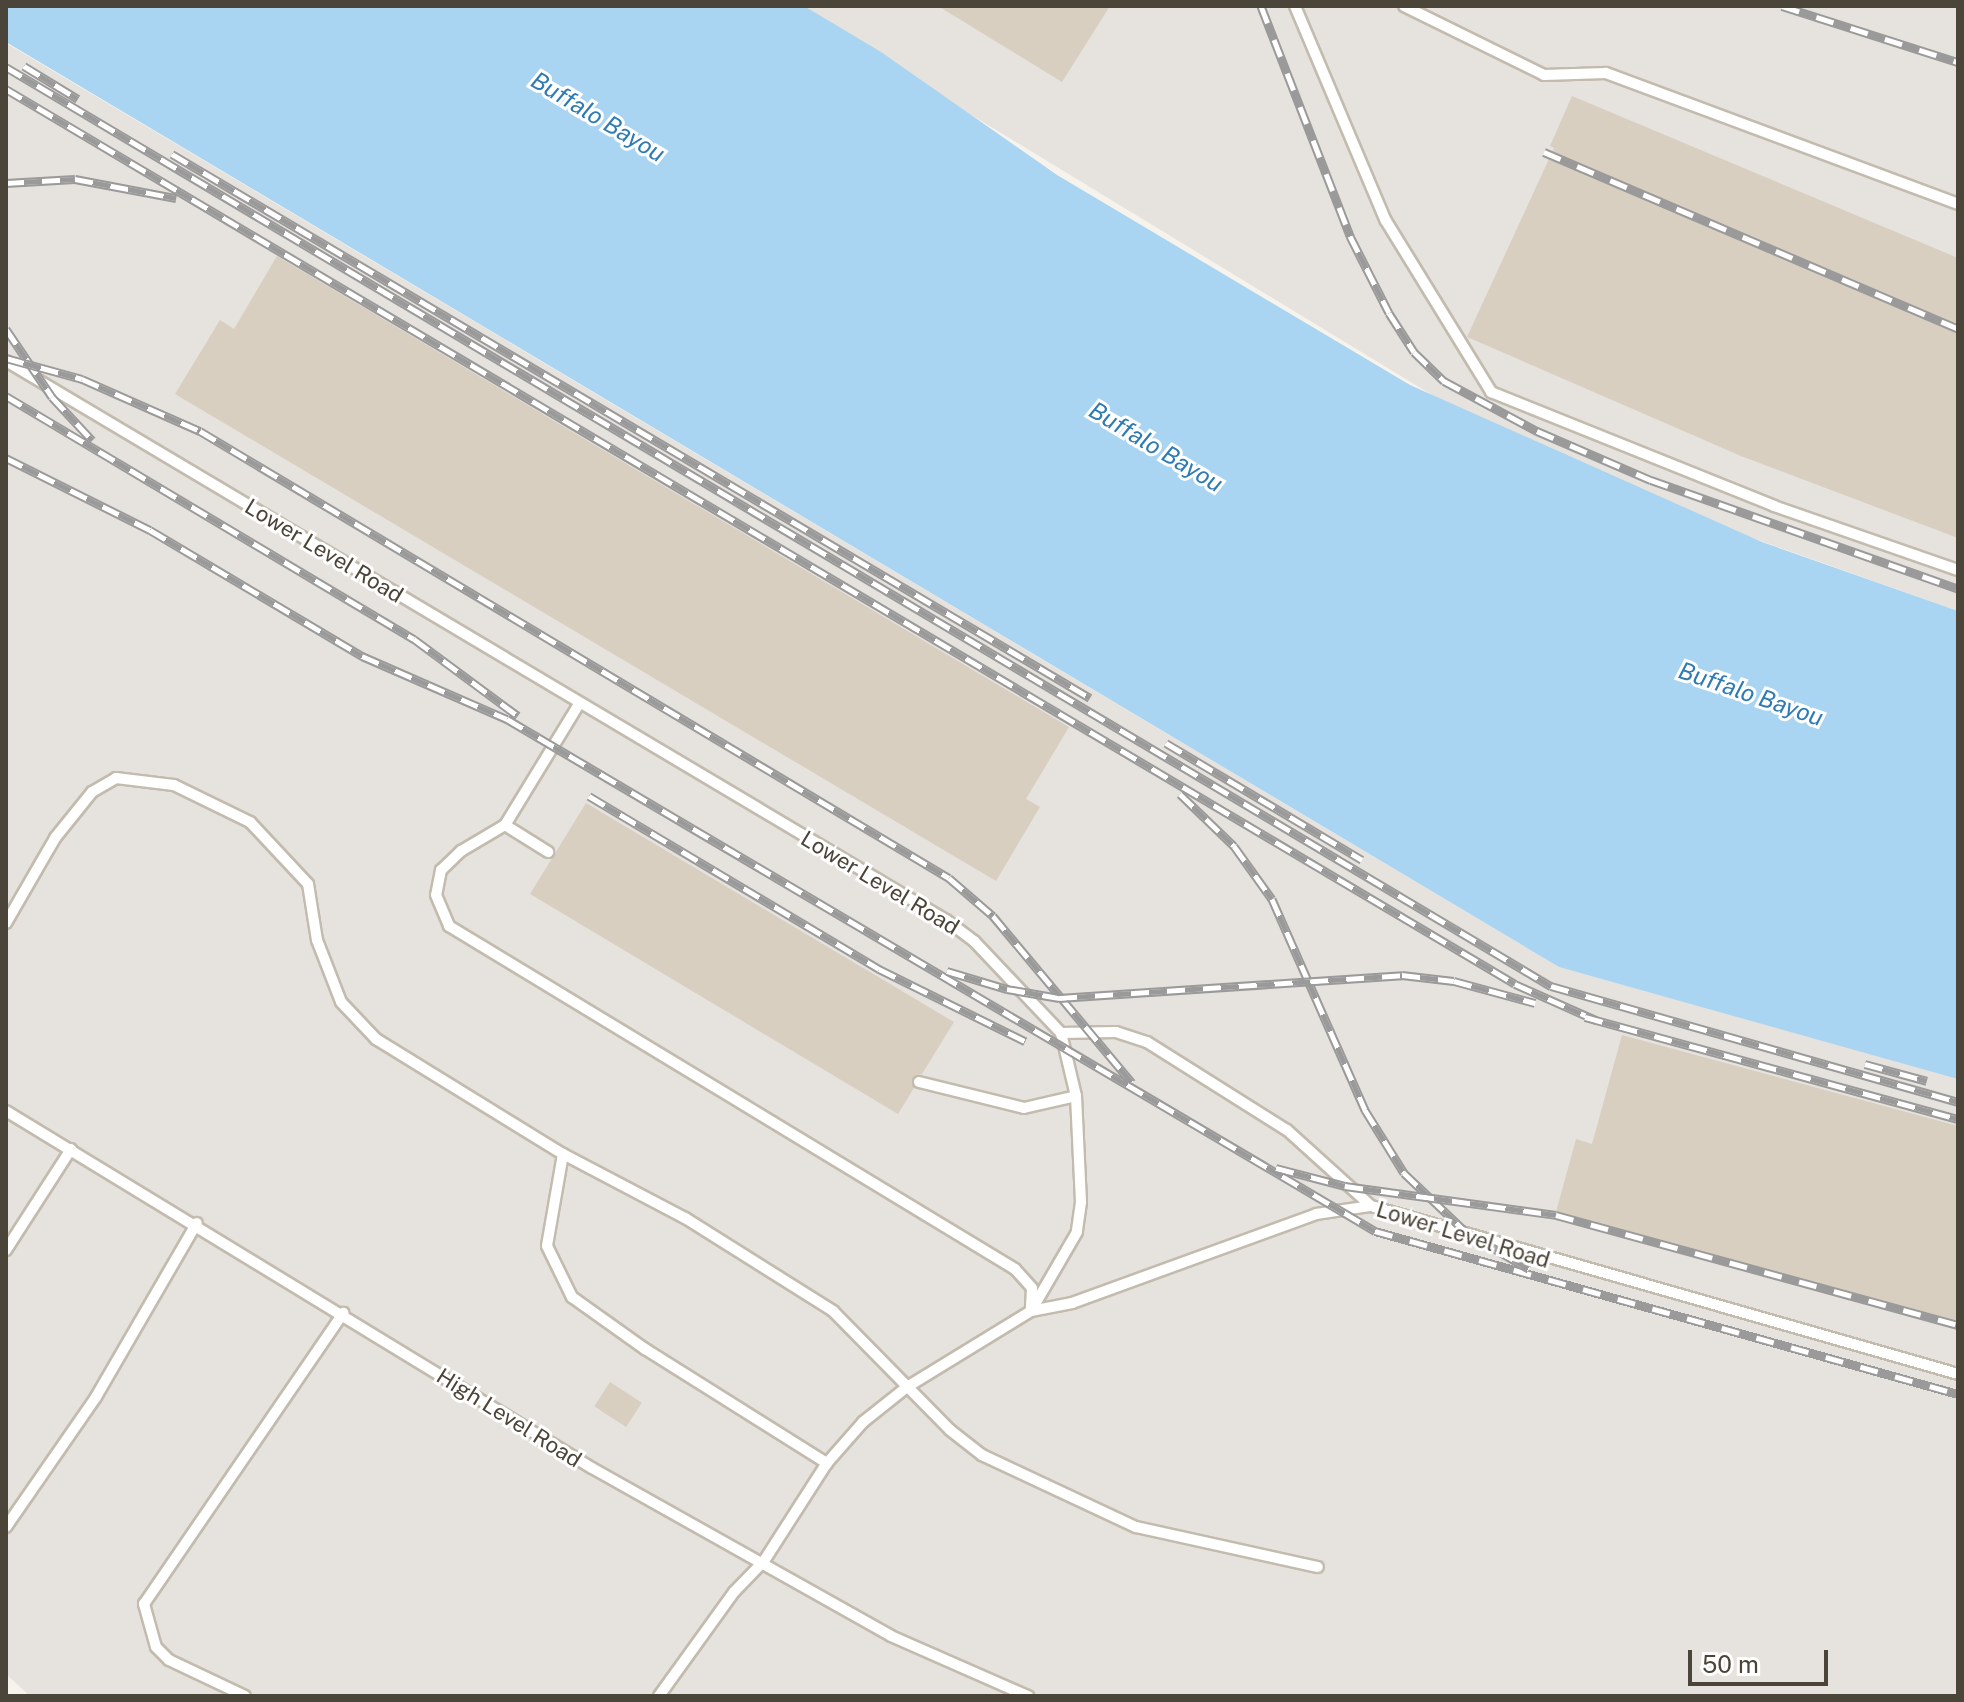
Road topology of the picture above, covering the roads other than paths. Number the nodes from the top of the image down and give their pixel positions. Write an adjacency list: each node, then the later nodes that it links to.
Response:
1 (1295, 6): 5 (lane)
2 (1404, 6): 3 (lane)
3 (1958, 204)
4 (6, 361): 6 (lane, Lower Level Road)
5 (1958, 570)
6 (579, 704): 7 (lane); 10 (lane, Lower Level Road)
7 (505, 825): 8 (lane); 19 (lane)
8 (548, 852)
9 (6, 923): 15 (lane)
10 (1061, 1033): 12 (lane); 16 (lane)
11 (919, 1082): 12 (lane)
12 (1076, 1096): 19 (lane)
13 (6, 1111): 14 (lane, High Level Road)
14 (71, 1149): 17 (lane, High Level Road); 18 (lane)
15 (563, 1154): 22 (lane); 23 (lane)
16 (1371, 1206): 19 (lane, Lower Level Road); 21 (lane, Lower Level Road)
17 (197, 1223): 20 (lane, High Level Road); 24 (lane)
18 (6, 1250)
19 (1031, 1311): 22 (lane)
20 (343, 1313): 25 (lane, High Level Road); 27 (lane)
21 (1958, 1374)
22 (907, 1387): 23 (lane); 26 (lane)
23 (827, 1463): 25 (lane)
24 (6, 1527)
25 (764, 1561): 28 (lane); 29 (lane, High Level Road)
26 (1318, 1567)
27 (245, 1696)
28 (659, 1696)
29 (1028, 1696)

